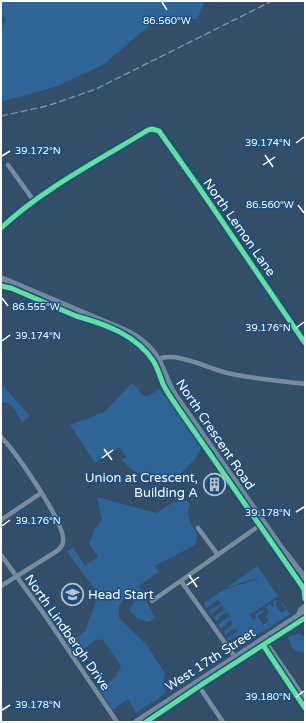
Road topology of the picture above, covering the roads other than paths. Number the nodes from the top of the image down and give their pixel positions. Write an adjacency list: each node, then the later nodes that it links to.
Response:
1 (8, 165): 2 (street)
2 (34, 201): 3 (street); 5 (street, North Lemon Lane)
3 (1, 228)
4 (1, 278): 6 (street)
5 (305, 342)
6 (158, 358): 7 (street); 11 (street, North Crescent Road)
7 (305, 384)
8 (1, 437): 9 (street)
9 (40, 493): 10 (street); 15 (street)
10 (1, 520)
11 (264, 523): 14 (street); 16 (street, North Crescent Road)
12 (198, 528): 14 (street)
13 (1, 555): 15 (street, North Lindbergh Drive)
14 (218, 555): 17 (street)
15 (16, 577): 18 (street); 27 (street, North Lindbergh Drive)
16 (305, 578)
17 (181, 581): 19 (street); 24 (street)
18 (1, 586)
19 (152, 601)
20 (305, 607): 22 (street, West 17th Street)
21 (305, 614): 22 (street, West 17th Street)
22 (298, 616): 23 (street, West 17th Street)
23 (263, 638): 24 (street, West 17th Street); 26 (street)
24 (235, 657): 25 (street, West 17th Street)
25 (196, 682): 28 (street, West 17th Street); 29 (street)
26 (305, 700)
27 (117, 722)
28 (136, 722)
29 (223, 722)

